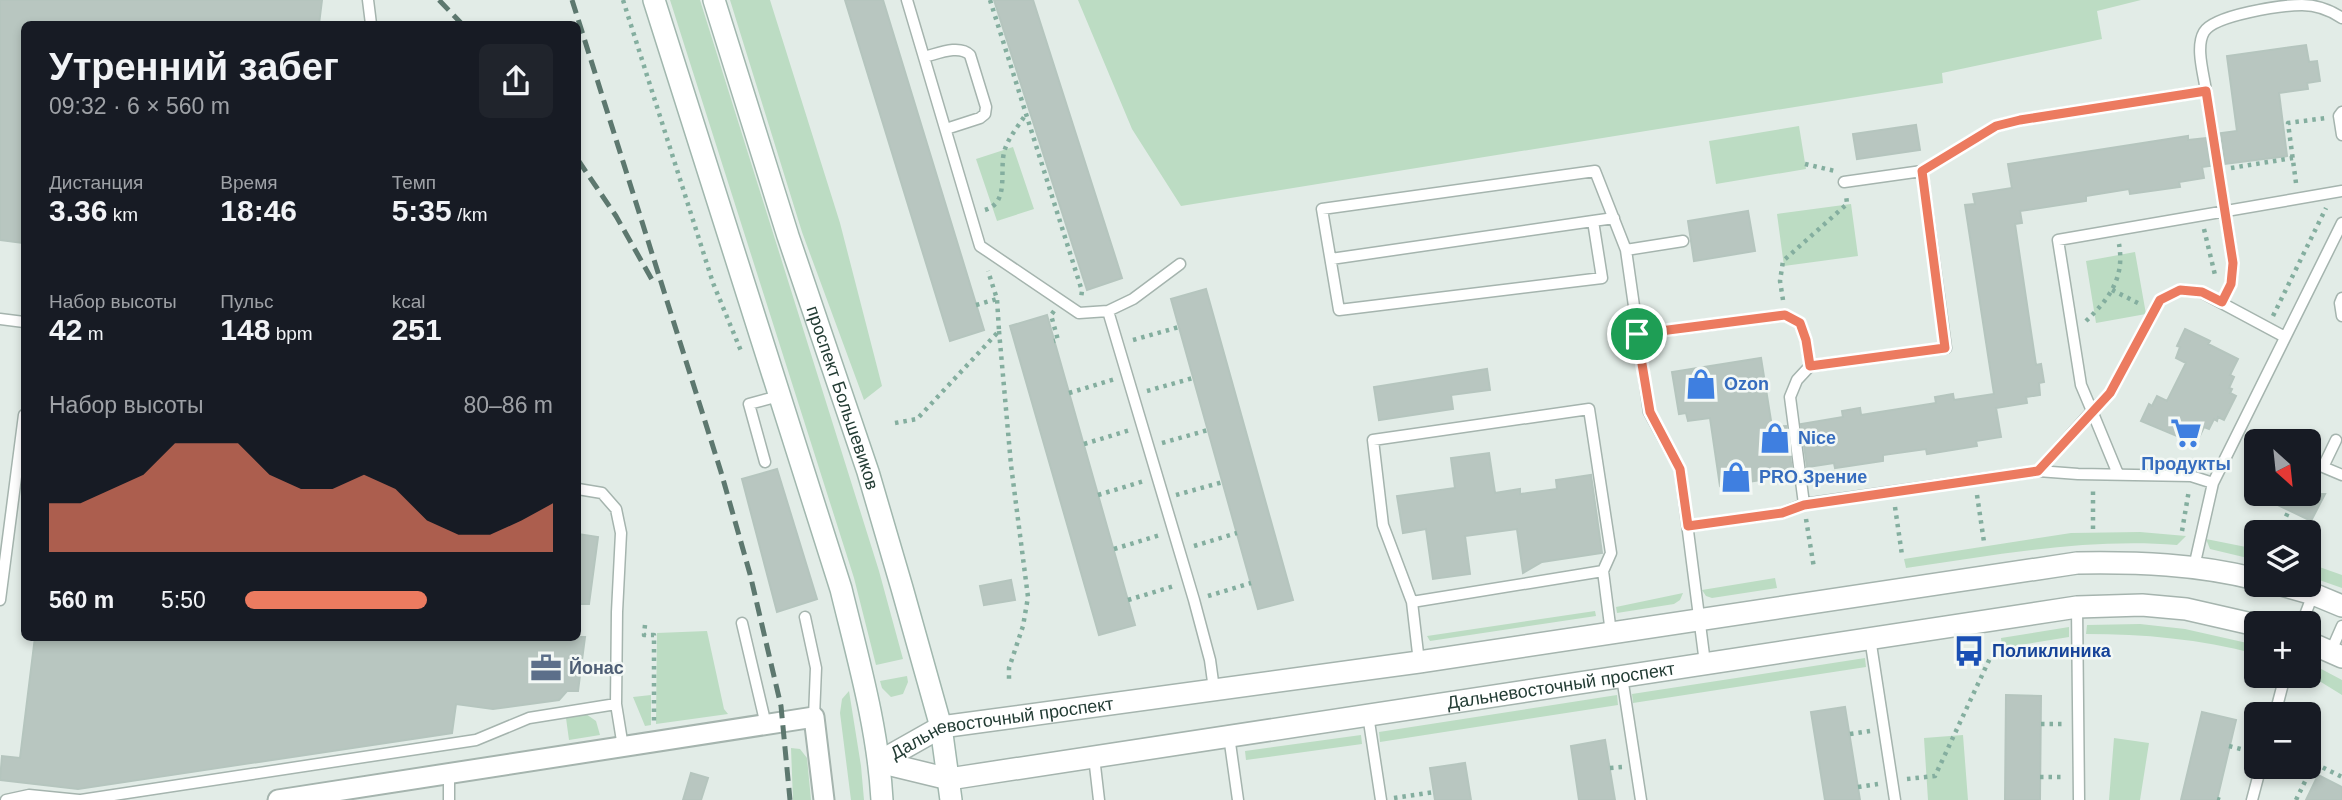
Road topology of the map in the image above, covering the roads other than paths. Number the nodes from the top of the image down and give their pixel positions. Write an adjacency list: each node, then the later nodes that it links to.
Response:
1 (368, 0): 6 (lane)
2 (654, 0): 32 (street)
3 (714, 0): 68 (street, проспект Большевиков)
4 (907, 0): 7 (lane)
5 (2342, 18): 8 (lane)
6 (371, 21)
7 (924, 57): 10 (lane); 10 (lane)
8 (2206, 91): 12 (lane); 15 (lane)
9 (2341, 114): 11 (lane)
10 (946, 129): 25 (lane)
11 (2342, 135)
12 (1922, 171): 13 (lane); 31 (lane)
13 (1844, 182)
14 (2338, 191): 15 (lane)
15 (2224, 211): 24 (lane); 33 (lane)
16 (1615, 218): 17 (lane); 20 (lane); 21 (lane)
17 (1592, 221): 21 (lane); 21 (lane)
18 (2342, 223): 30 (lane)
19 (1683, 242): 20 (lane)
20 (1626, 250): 29 (lane)
21 (1331, 259)
22 (1180, 264): 25 (lane)
23 (2342, 298): 26 (lane)
24 (2222, 302): 30 (lane); 33 (lane)
25 (1108, 311): 63 (lane)
26 (2342, 316)
27 (0, 319): 28 (lane)
28 (21, 321)
29 (1637, 334): 31 (lane); 43 (lane)
30 (2285, 337): 40 (lane)
31 (1810, 366): 42 (lane)
32 (779, 396): 36 (lane); 72 (street)
33 (2092, 411): 37 (lane); 38 (lane)
34 (21, 438): 48 (lane)
35 (2336, 440): 39 (lane)
36 (765, 462)
37 (2038, 471): 38 (lane); 42 (lane)
38 (2118, 474): 40 (lane)
39 (2342, 475)
40 (2213, 483): 44 (lane)
41 (581, 490): 64 (lane)
42 (1804, 505): 43 (lane)
43 (1688, 526): 53 (lane)
44 (2194, 567): 46 (street, Дальневосточный проспект); 53 (street, Дальневосточный проспект)
45 (1603, 571): 49 (lane); 49 (lane); 57 (lane)
46 (2244, 577)
47 (2320, 597): 50 (street)
48 (0, 600)
49 (1412, 602): 60 (lane)
50 (2342, 606)
51 (2077, 607): 54 (street, Дальневосточный проспект); 58 (street, Дальневосточный проспект); 87 (lane)
52 (804, 617): 66 (lane)
53 (1700, 620): 57 (street, Дальневосточный проспект); 61 (lane)
54 (2244, 622)
55 (742, 623): 67 (lane)
56 (2342, 626): 59 (lane)
57 (1611, 633): 60 (street, Дальневосточный проспект)
58 (1870, 638): 61 (street, Дальневосточный проспект); 86 (lane)
59 (2337, 654)
60 (1419, 662): 63 (street, Дальневосточный проспект)
61 (1705, 663): 62 (street, Дальневосточный проспект)
62 (1622, 677): 65 (street, Дальневосточный проспект); 85 (lane)
63 (1214, 689): 68 (street, Дальневосточный проспект)
64 (616, 704): 70 (lane); 77 (lane)
65 (1368, 715): 69 (street, Дальневосточный проспект); 84 (lane)
66 (814, 717): 67 (street); 80 (street)
67 (766, 725): 70 (street)
68 (941, 727): 72 (street, Дальневосточный проспект); 75 (street, проспект Большевиков)
69 (1229, 736): 71 (street, Дальневосточный проспект); 83 (lane)
70 (623, 747): 73 (street)
71 (1094, 757): 75 (street, Дальневосточный проспект); 82 (lane)
72 (880, 762): 75 (street, Дальневосточный проспект); 81 (street)
73 (449, 774): 78 (street); 79 (lane)
74 (2258, 779): 88 (lane)
75 (950, 789)
76 (6, 800): 77 (lane)
77 (80, 800)
78 (278, 800)
79 (449, 800)
80 (824, 800)
81 (882, 800)
82 (1099, 800)
83 (1238, 800)
84 (1382, 800)
85 (1641, 800)
86 (1895, 800)
87 (2079, 800)
88 (2252, 800)

